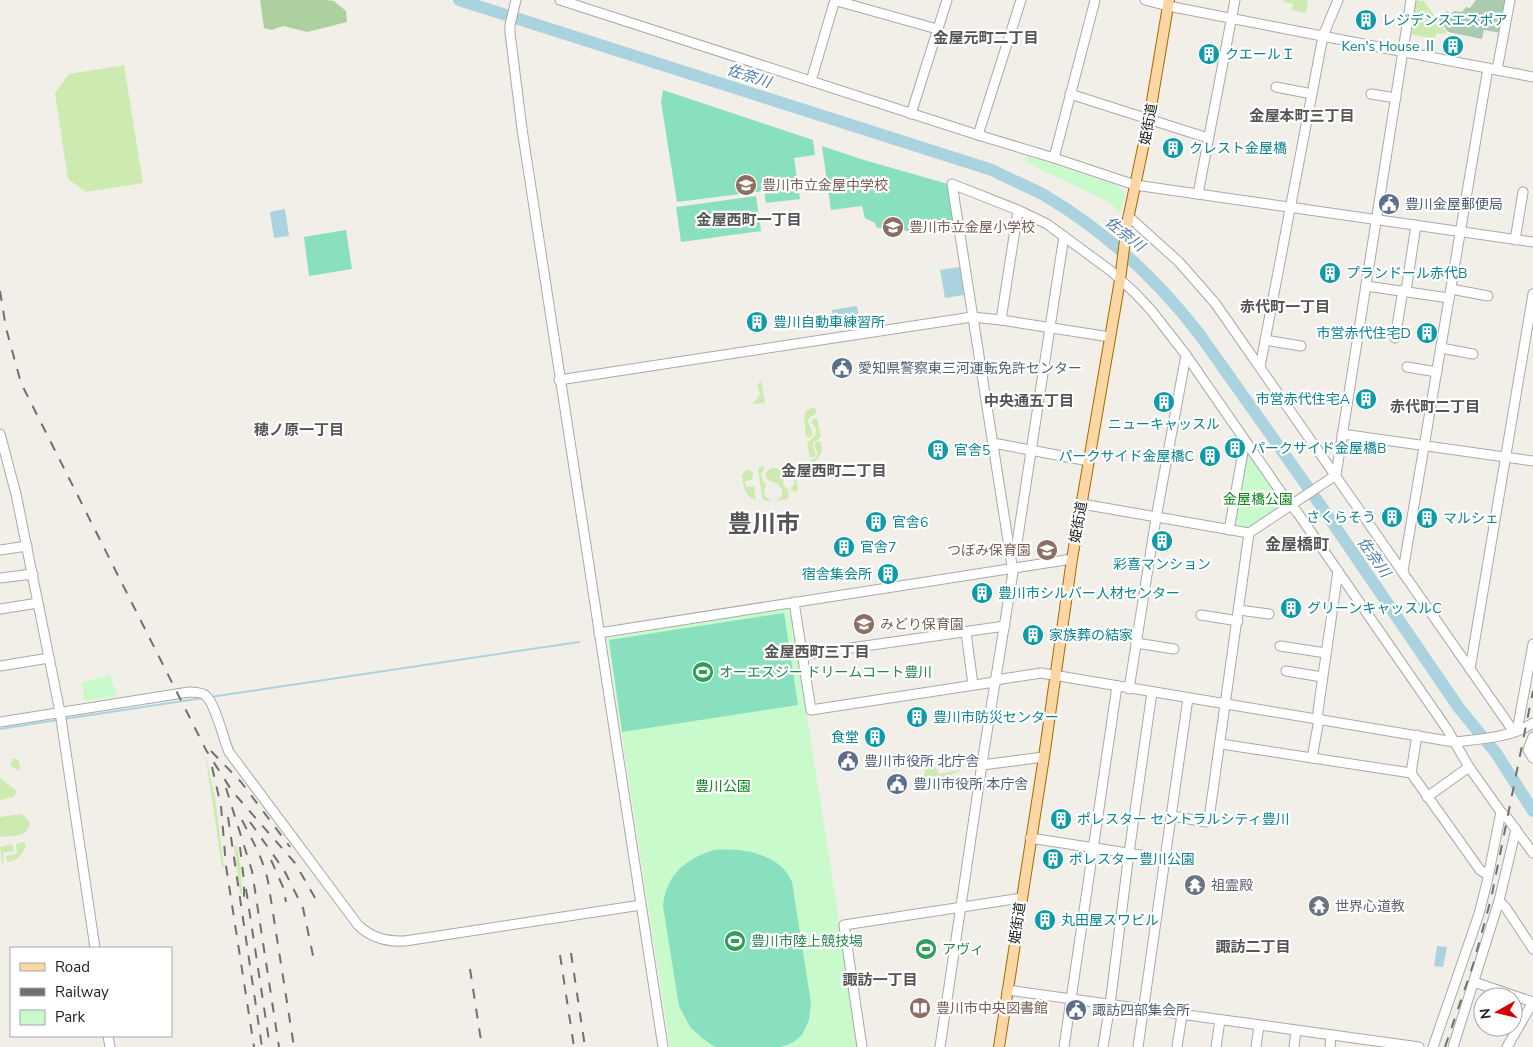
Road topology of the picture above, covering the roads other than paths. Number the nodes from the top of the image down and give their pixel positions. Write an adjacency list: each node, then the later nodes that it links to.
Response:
1 (560, 0): 19 (street)
2 (837, 0): 14 (street); 19 (street)
3 (947, 0): 14 (street)
4 (1021, 0): 27 (street)
5 (1094, 0): 21 (street)
6 (1145, 0): 12 (street)
7 (1235, 0): 13 (street)
8 (1338, 0): 15 (street)
9 (1411, 0): 16 (street)
10 (1510, 0): 17 (street)
11 (516, 1): 62 (street)
12 (1168, 3): 13 (street); 26 (main road, 姫街道)
13 (1232, 19): 15 (street); 28 (street)
14 (937, 29): 25 (street)
15 (1323, 36): 16 (street); 22 (street)
16 (1404, 52): 17 (street); 24 (street)
17 (1492, 69): 18 (street); 38 (street)
18 (1533, 77)
19 (811, 82): 25 (street)
20 (1276, 87): 22 (street)
21 (1070, 94): 26 (street); 29 (street)
22 (1312, 94): 33 (street)
23 (1371, 94): 24 (street)
24 (1396, 98): 36 (street)
25 (911, 114): 27 (street)
26 (1149, 120): 28 (street); 30 (main road, 姫街道)
27 (978, 135): 29 (street)
28 (1208, 138): 32 (street)
29 (1054, 158): 30 (street)
30 (1135, 184): 32 (street); 35 (main road, 姫街道)
31 (1523, 192): 40 (street)
32 (1198, 194): 33 (street)
33 (1290, 207): 36 (street); 54 (street)
34 (1018, 210): 39 (street); 49 (street); 50 (street)
35 (1128, 220): 42 (main road, 姫街道); 59 (street)
36 (1377, 220): 37 (street); 43 (street)
37 (1416, 225): 38 (street); 45 (street)
38 (1460, 232): 40 (street); 44 (street)
39 (1064, 236): 42 (street); 51 (street)
40 (1516, 240): 41 (street)
41 (1533, 242)
42 (1120, 280): 52 (main road, 姫街道); 58 (street)
43 (1366, 286): 45 (street); 64 (street)
44 (1451, 289): 47 (street); 48 (street)
45 (1404, 291): 48 (street); 53 (street)
46 (1533, 294): 69 (street)
47 (1488, 296)
48 (1449, 298): 56 (street)
49 (972, 317): 50 (street); 62 (street); 66 (street)
50 (1001, 320): 51 (street)
51 (1050, 328): 52 (street); 68 (street)
52 (1110, 337): 71 (main road, 姫街道)
53 (1395, 338)
54 (1265, 340): 55 (street); 59 (street)
55 (1301, 346)
56 (1441, 348): 57 (street); 61 (street)
57 (1473, 354)
58 (1186, 355): 65 (street); 76 (street)
59 (1260, 367): 73 (street)
60 (1407, 367): 61 (street)
61 (1437, 372): 67 (street)
62 (559, 380): 96 (street)
63 (0, 434): 70 (street)
64 (1342, 434): 67 (street); 73 (street)
65 (1245, 441): 74 (street); 77 (street)
66 (993, 444): 68 (street); 81 (street)
67 (1424, 445): 69 (street); 84 (street)
68 (1030, 450): 71 (street); 81 (street)
69 (1506, 457): 72 (street); 106 (street)
70 (4, 458): 79 (street)
71 (1089, 461): 75 (main road, 姫街道)
72 (1533, 461)
73 (1336, 475): 74 (street); 84 (street)
74 (1294, 503): 78 (street); 85 (street)
75 (1082, 504): 76 (street); 82 (main road, 姫街道)
76 (1156, 518): 77 (street); 98 (street)
77 (1229, 530): 78 (street)
78 (1249, 533): 91 (street)
79 (27, 546): 80 (street); 86 (street)
80 (0, 550)
81 (1010, 554): 83 (street)
82 (1072, 559): 83 (street); 108 (main road, 姫街道)
83 (1012, 567): 88 (street); 95 (street)
84 (1403, 571): 106 (street)
85 (1338, 572): 102 (street); 125 (street)
86 (33, 574): 87 (street); 89 (street)
87 (0, 578)
88 (794, 602): 96 (street); 103 (street)
89 (38, 603): 90 (street); 104 (street)
90 (0, 608)
91 (1239, 610): 92 (street); 94 (street)
92 (1269, 614)
93 (1201, 615): 94 (street)
94 (1238, 621): 116 (street)
95 (1005, 626): 97 (street); 110 (street)
96 (599, 632): 146 (street)
97 (966, 632): 103 (street); 111 (street)
98 (1136, 643): 101 (street); 113 (street)
99 (1533, 644): 121 (street)
100 (1280, 646): 102 (street)
101 (1174, 649)
102 (1326, 653): 109 (street)
103 (802, 655): 111 (street)
104 (49, 658): 105 (street); 117 (street)
105 (0, 666)
106 (1470, 669): 121 (street)
107 (1286, 672): 109 (street)
108 (1055, 676): 110 (street); 112 (street); 128 (main road, 姫街道)
109 (1322, 677): 118 (street)
110 (996, 680): 111 (street); 131 (street)
111 (973, 685)
112 (1116, 686): 113 (street); 139 (street)
113 (1129, 689): 114 (street)
114 (1152, 692): 115 (street); 140 (street)
115 (1188, 698): 116 (street); 136 (street)
116 (1226, 705): 118 (street); 126 (street)
117 (60, 712): 119 (street); 146 (street); 148 (street)
118 (1318, 719): 122 (street); 129 (street)
119 (0, 722)
120 (1533, 724): 121 (street)
121 (1512, 732): 124 (street)
122 (1417, 735): 125 (street); 133 (street)
123 (1533, 737): 130 (street)
124 (1476, 739): 125 (street); 127 (street)
125 (1454, 742): 127 (street)
126 (1220, 744): 129 (street); 136 (street)
127 (1463, 756): 132 (street)
128 (1044, 757): 131 (street); 138 (main road, 姫街道)
129 (1312, 758): 133 (street)
130 (1533, 758)
131 (982, 765): 147 (street)
132 (1469, 767): 134 (street); 135 (street)
133 (1411, 773): 134 (street)
134 (1427, 796): 143 (street)
135 (1501, 812): 137 (street); 143 (street)
136 (1172, 816): 142 (street)
137 (1516, 829): 141 (street); 145 (street)
138 (1030, 838): 139 (street); 144 (main road, 姫街道)
139 (1093, 848): 140 (street); 152 (street)
140 (1129, 853): 142 (street); 154 (street)
141 (1533, 853)
142 (1166, 859): 155 (street)
143 (1488, 875): 176 (street)
144 (1021, 898): 147 (street); 151 (main road, 姫街道)
145 (1499, 901): 149 (street); 150 (street)
146 (641, 905): 163 (street)
147 (961, 907): 164 (street); 165 (street)
148 (95, 947)
149 (1533, 949)
150 (1474, 982): 153 (street); 177 (street)
151 (1007, 990): 152 (street); 166 (main road, 姫街道)
152 (1071, 1000): 154 (street); 167 (street)
153 (1533, 1002): 178 (street)
154 (1110, 1005): 155 (street); 168 (street)
155 (1144, 1010): 156 (street); 169 (street)
156 (1182, 1015): 157 (street); 170 (street)
157 (1220, 1020): 158 (street); 171 (street)
158 (1259, 1026): 159 (street); 172 (street)
159 (1296, 1031): 160 (street); 173 (street)
160 (1332, 1035): 161 (street); 174 (street)
161 (1367, 1044): 162 (street)
162 (1405, 1046): 175 (street)
163 (663, 1047)
164 (862, 1047)
165 (940, 1047)
166 (998, 1047)
167 (1064, 1047)
168 (1103, 1047)
169 (1138, 1047)
170 (1177, 1047)
171 (1216, 1047)
172 (1256, 1047)
173 (1294, 1047)
174 (1330, 1047)
175 (1419, 1047)
176 (1433, 1047)
177 (1453, 1047)
178 (1507, 1047)

